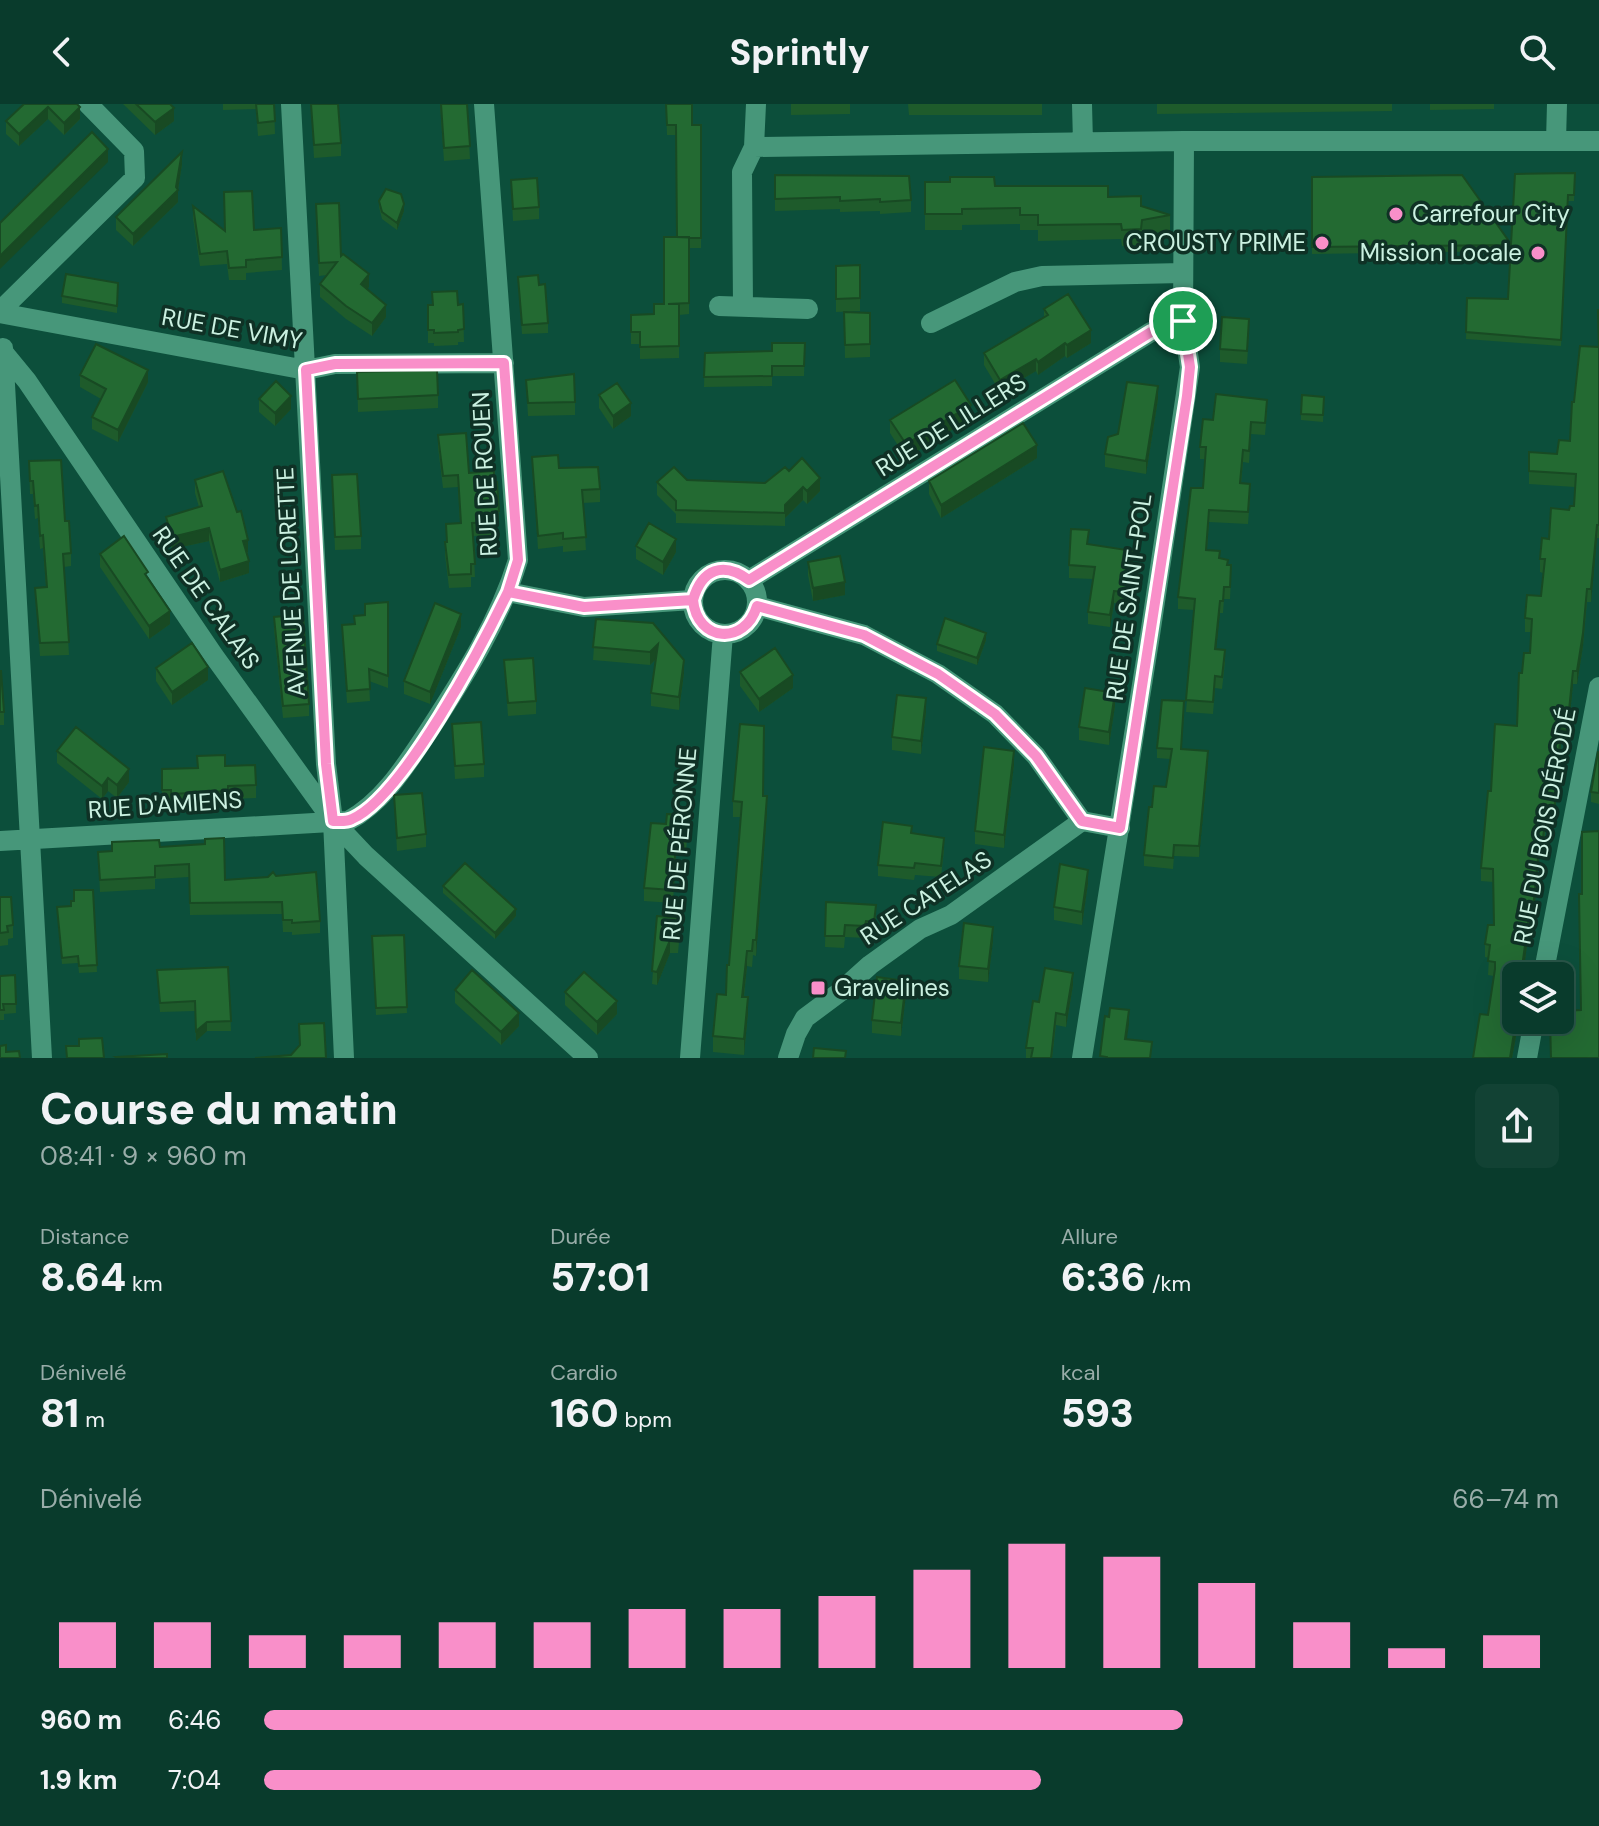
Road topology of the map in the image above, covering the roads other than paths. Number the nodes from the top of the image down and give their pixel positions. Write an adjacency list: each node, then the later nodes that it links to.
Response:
1 (88, 104): 16 (street)
2 (291, 104): 21 (street, AVENUE DE LORETTE)
3 (484, 104): 20 (street, RUE DE ROUEN)
4 (756, 104): 11 (street)
5 (1082, 104): 10 (street)
6 (1557, 104): 8 (street)
7 (1184, 141): 8 (street); 10 (street); 12 (street, RUE DE SAINT-POL)
8 (1556, 141): 9 (street)
9 (1599, 141)
10 (1083, 142): 11 (street)
11 (754, 147): 14 (street)
12 (1183, 273): 17 (street, RUE DE SAINT-POL); 18 (street)
13 (719, 306): 14 (street)
14 (743, 307): 15 (street)
15 (808, 309)
16 (0, 312): 21 (street, RUE DE VIMY)
17 (1183, 321): 22 (street, RUE DE LILLERS); 30 (street, RUE DE SAINT-POL)
18 (931, 323)
19 (2, 347): 28 (street, RUE DE CALAIS); 31 (street)
20 (504, 363): 21 (street, RUE DE VIMY); 23 (street, RUE DE ROUEN)
21 (306, 370): 28 (street, AVENUE DE LORETTE)
22 (749, 580): 24 (street); 25 (street)
23 (508, 592): 24 (street); 28 (street, RUE DE ROUEN)
24 (693, 600): 26 (street)
25 (757, 606): 26 (street); 29 (street)
26 (723, 634): 38 (street, RUE DE PÉRONNE)
27 (1599, 687): 33 (street, RUE DU BOIS DÉRODÉ)
28 (333, 821): 31 (street, RUE D'AMIENS); 36 (street, AVENUE DE LORETTE); 37 (street, RUE DE CALAIS)
29 (1082, 821): 30 (street); 39 (street, RUE CATELAS)
30 (1120, 828): 40 (street, RUE DE SAINT-POL)
31 (29, 840): 32 (street, RUE D'AMIENS); 35 (street)
32 (0, 841)
33 (1546, 962)
34 (1531, 1034): 41 (street)
35 (42, 1058)
36 (344, 1058)
37 (588, 1058)
38 (690, 1058)
39 (788, 1058)
40 (1082, 1058)
41 (1527, 1058)

